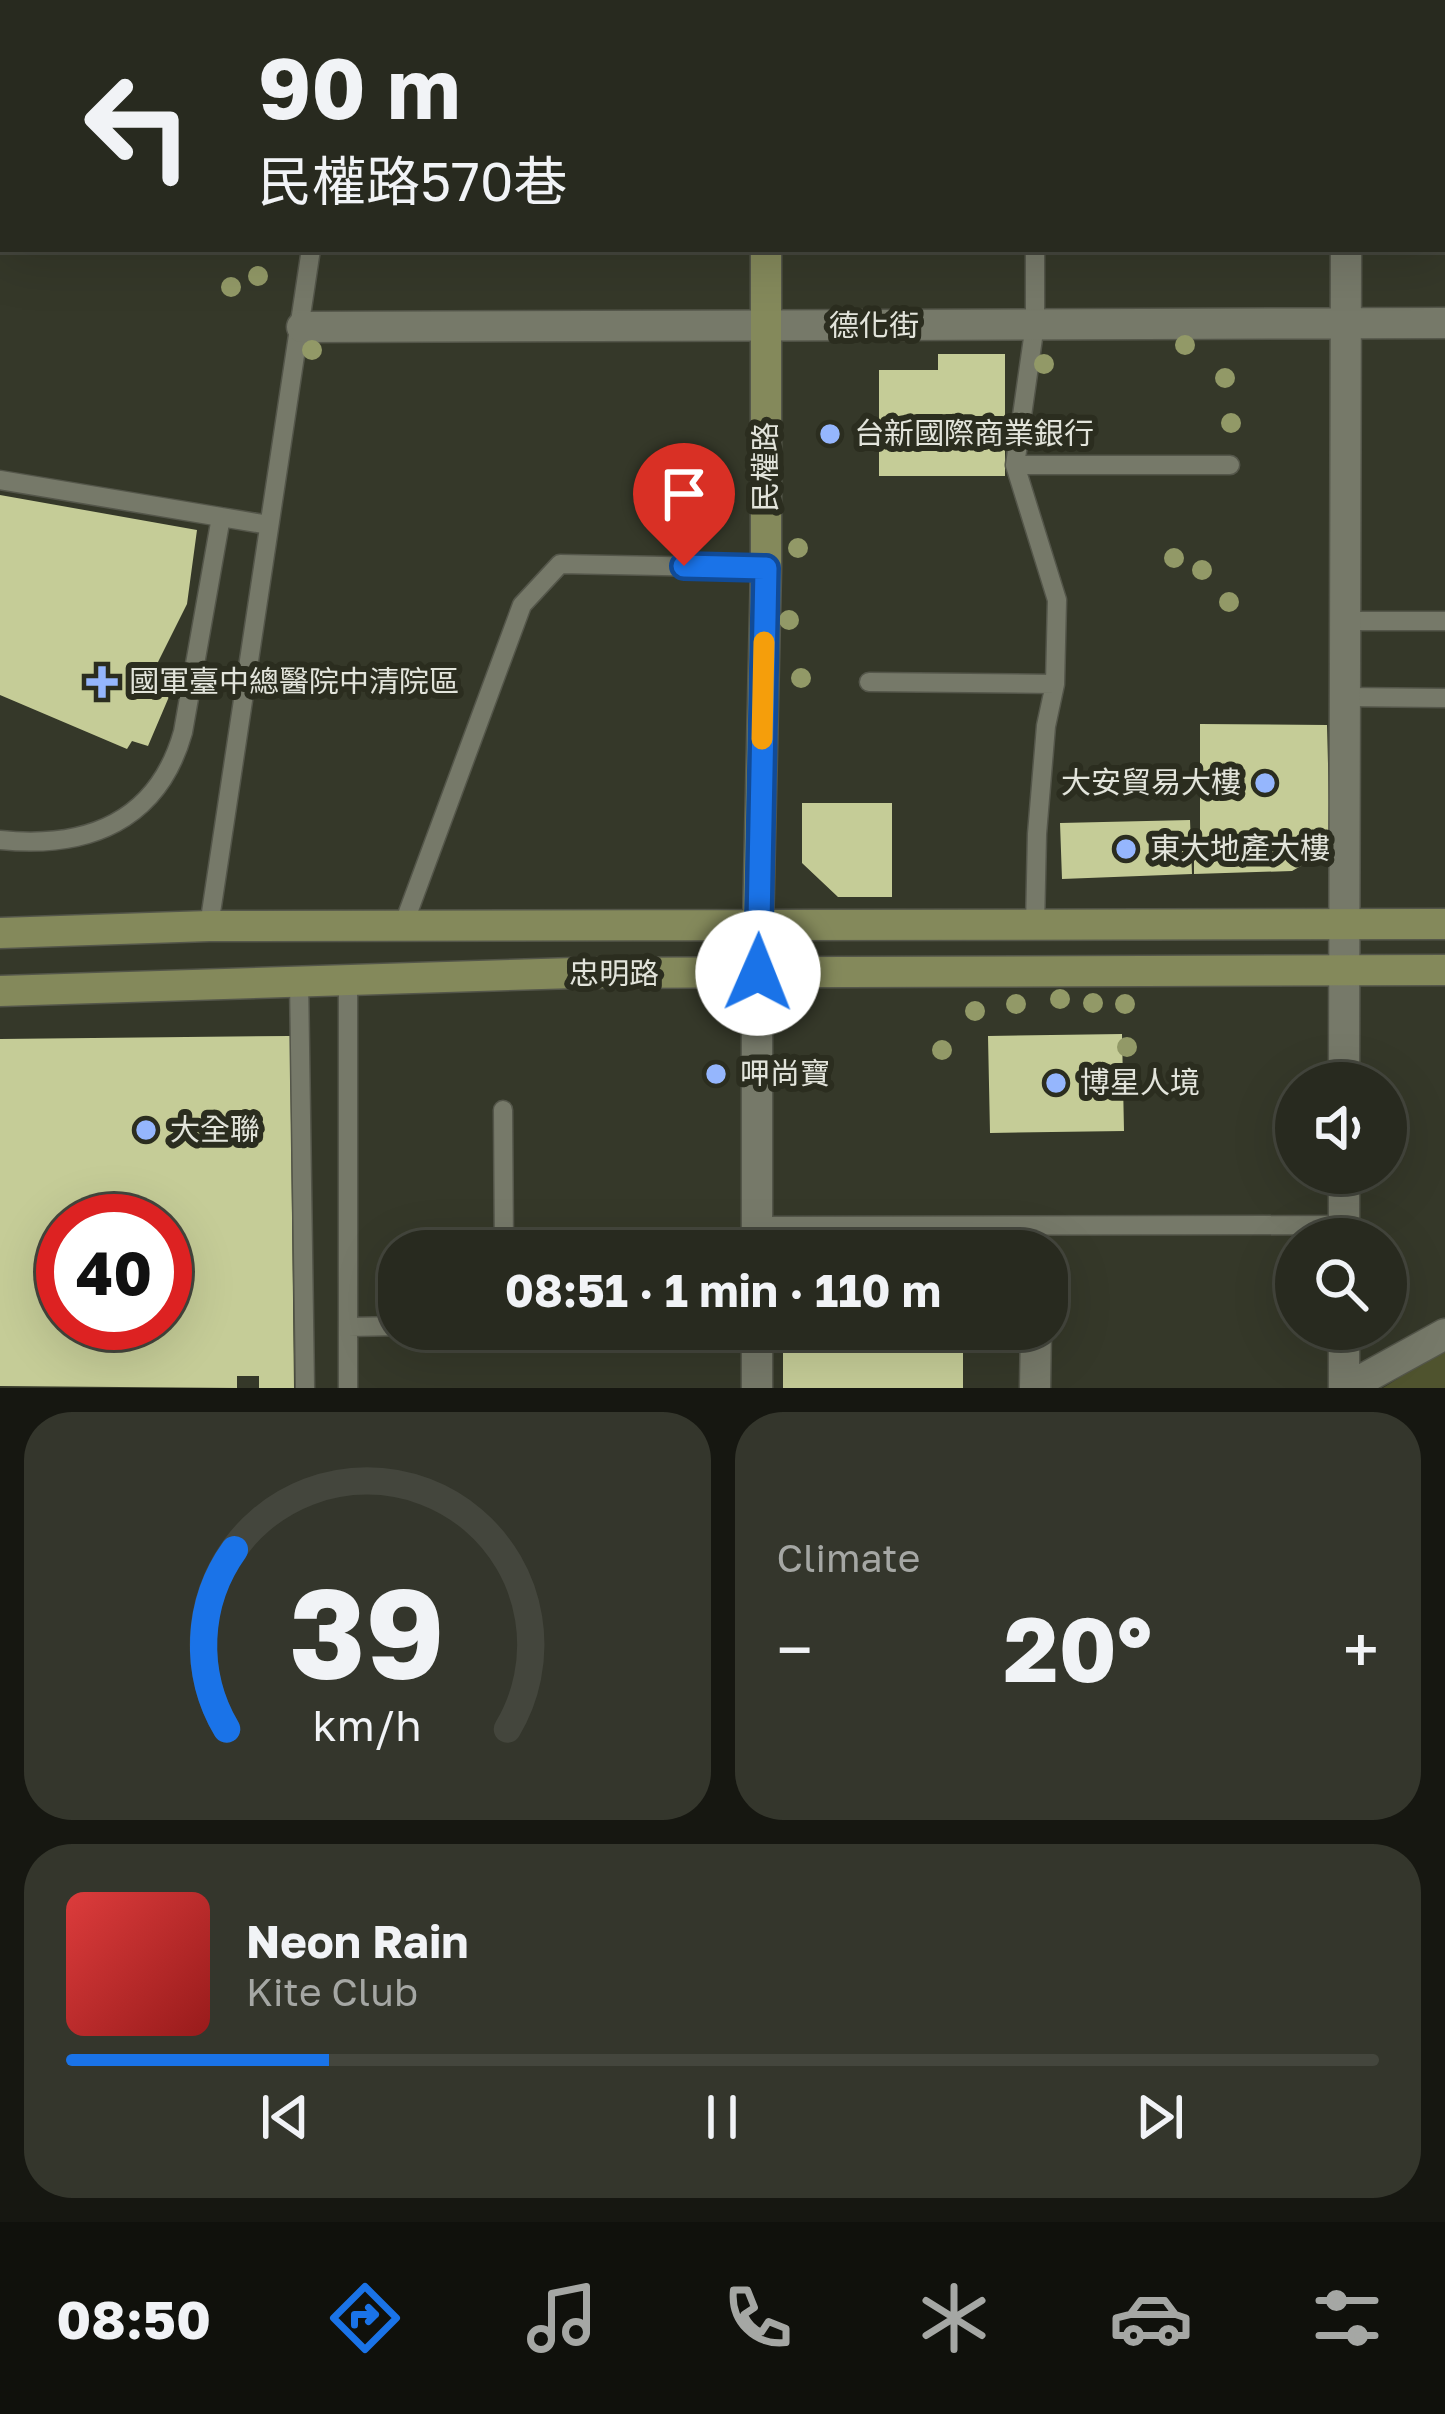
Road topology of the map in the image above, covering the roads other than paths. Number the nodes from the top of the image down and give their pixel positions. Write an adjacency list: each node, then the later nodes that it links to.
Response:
1 (311, 252): 9 (lane)
2 (766, 252): 8 (main road, 民權路)
3 (1035, 252): 6 (lane)
4 (1346, 252): 7 (street)
5 (1445, 323): 7 (street, 德化街)
6 (1035, 324): 7 (street, 德化街); 8 (street, 德化街); 10 (lane)
7 (1346, 324): 16 (street)
8 (766, 326): 9 (street, 德化街); 15 (main road, 民權路)
9 (302, 327): 14 (lane)
10 (1016, 465): 11 (lane); 19 (lane)
11 (1230, 465)
12 (0, 480): 13 (lane)
13 (221, 517): 14 (lane); 22 (lane)
14 (269, 525): 25 (lane)
15 (766, 568): 26 (lane); 27 (main road, 民權路)
16 (1345, 621): 17 (lane); 20 (street)
17 (1445, 621)
18 (869, 682): 19 (lane)
19 (1055, 684): 28 (lane)
20 (1345, 697): 21 (lane); 23 (street)
21 (1445, 698)
22 (0, 840)
23 (1345, 923): 24 (main road, 忠明路); 28 (main road, 忠明路); 30 (street)
24 (1445, 924)
25 (209, 926): 26 (main road, 忠明路); 29 (main road, 忠明路)
26 (403, 926): 27 (main road, 忠明路)
27 (758, 926): 28 (main road, 忠明路); 32 (main road, 民權路)
28 (1035, 926)
29 (0, 933)
30 (1345, 969): 31 (main road, 忠明路); 32 (main road, 忠明路); 36 (street)
31 (1445, 970)
32 (758, 973): 34 (main road, 忠明路); 39 (street)
33 (299, 980): 34 (main road, 忠明路); 35 (main road, 忠明路); 48 (lane)
34 (348, 980): 42 (lane)
35 (0, 991)
36 (1344, 1062)
37 (503, 1110): 38 (lane)
38 (504, 1230)
39 (757, 1230)
40 (1275, 1233): 41 (lane)
41 (1068, 1235)
42 (348, 1327): 43 (lane); 49 (lane)
43 (378, 1327)
44 (1445, 1334): 52 (street)
45 (757, 1350): 50 (street)
46 (1036, 1350): 51 (street)
47 (1345, 1350): 52 (street)
48 (305, 1388)
49 (348, 1388)
50 (757, 1388)
51 (1035, 1388)
52 (1346, 1388)

